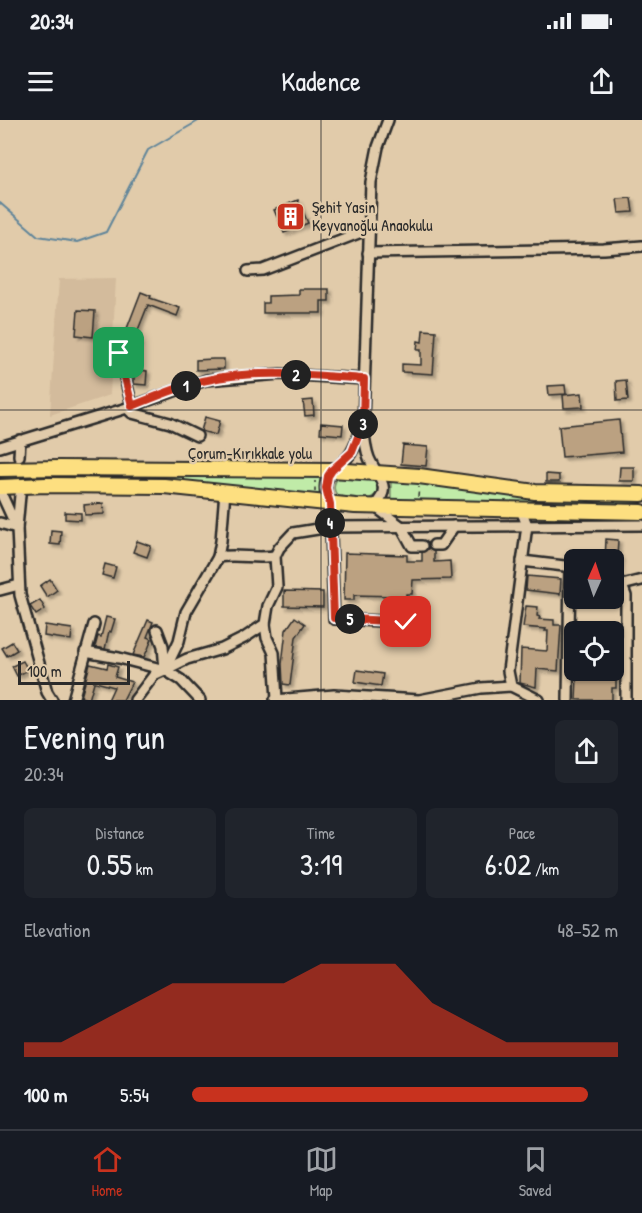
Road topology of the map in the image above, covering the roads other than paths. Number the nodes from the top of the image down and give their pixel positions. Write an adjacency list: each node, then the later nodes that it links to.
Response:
1 (388, 120): 2 (street)
2 (369, 229): 4 (street); 5 (street)
3 (642, 246): 4 (street)
4 (369, 253): 7 (street)
5 (248, 271)
6 (119, 353): 8 (street)
7 (364, 379): 8 (street); 9 (street)
8 (130, 407): 10 (street); 11 (street)
9 (363, 424): 15 (street); 16 (street)
10 (197, 436)
11 (20, 440): 12 (street); 13 (street)
12 (0, 447)
13 (19, 456)
14 (0, 469): 15 (highway, Çorum-Kırıkkale yolu)
15 (332, 470): 16 (highway, Çorum-Kırıkkale yolu); 21 (street)
16 (378, 473): 19 (highway, Çorum-Kırıkkale yolu); 22 (street)
17 (0, 489): 18 (highway); 32 (street)
18 (225, 491): 21 (highway); 36 (street)
19 (642, 494)
20 (20, 495): 32 (street)
21 (330, 504): 22 (highway); 29 (street)
22 (374, 506): 23 (highway); 30 (street)
23 (521, 510): 25 (highway); 27 (street)
24 (642, 512): 25 (highway)
25 (621, 519): 27 (street); 28 (street)
26 (0, 524): 32 (street)
27 (527, 525): 31 (street); 37 (street)
28 (642, 525)
29 (330, 526): 30 (street); 35 (street); 45 (street)
30 (401, 526): 31 (street); 34 (street)
31 (454, 526): 33 (street)
32 (17, 528): 41 (street)
33 (434, 545)
34 (422, 546)
35 (275, 556): 36 (street); 47 (street)
36 (218, 557): 50 (street)
37 (522, 561): 38 (street); 51 (street)
38 (564, 566)
39 (642, 580): 40 (street)
40 (624, 584)
41 (18, 585): 42 (street); 52 (street)
42 (0, 590)
43 (624, 590): 60 (street)
44 (571, 609): 59 (street)
45 (406, 622)
46 (94, 624): 49 (street)
47 (265, 624): 50 (street); 56 (street)
48 (157, 630): 50 (street)
49 (85, 652): 50 (street); 53 (street)
50 (165, 670): 54 (street); 55 (street)
51 (516, 688): 56 (street); 57 (street); 58 (street)
52 (52, 700)
53 (73, 700)
54 (135, 700)
55 (200, 700)
56 (276, 700)
57 (516, 700)
58 (539, 700)
59 (568, 700)
60 (626, 700)

